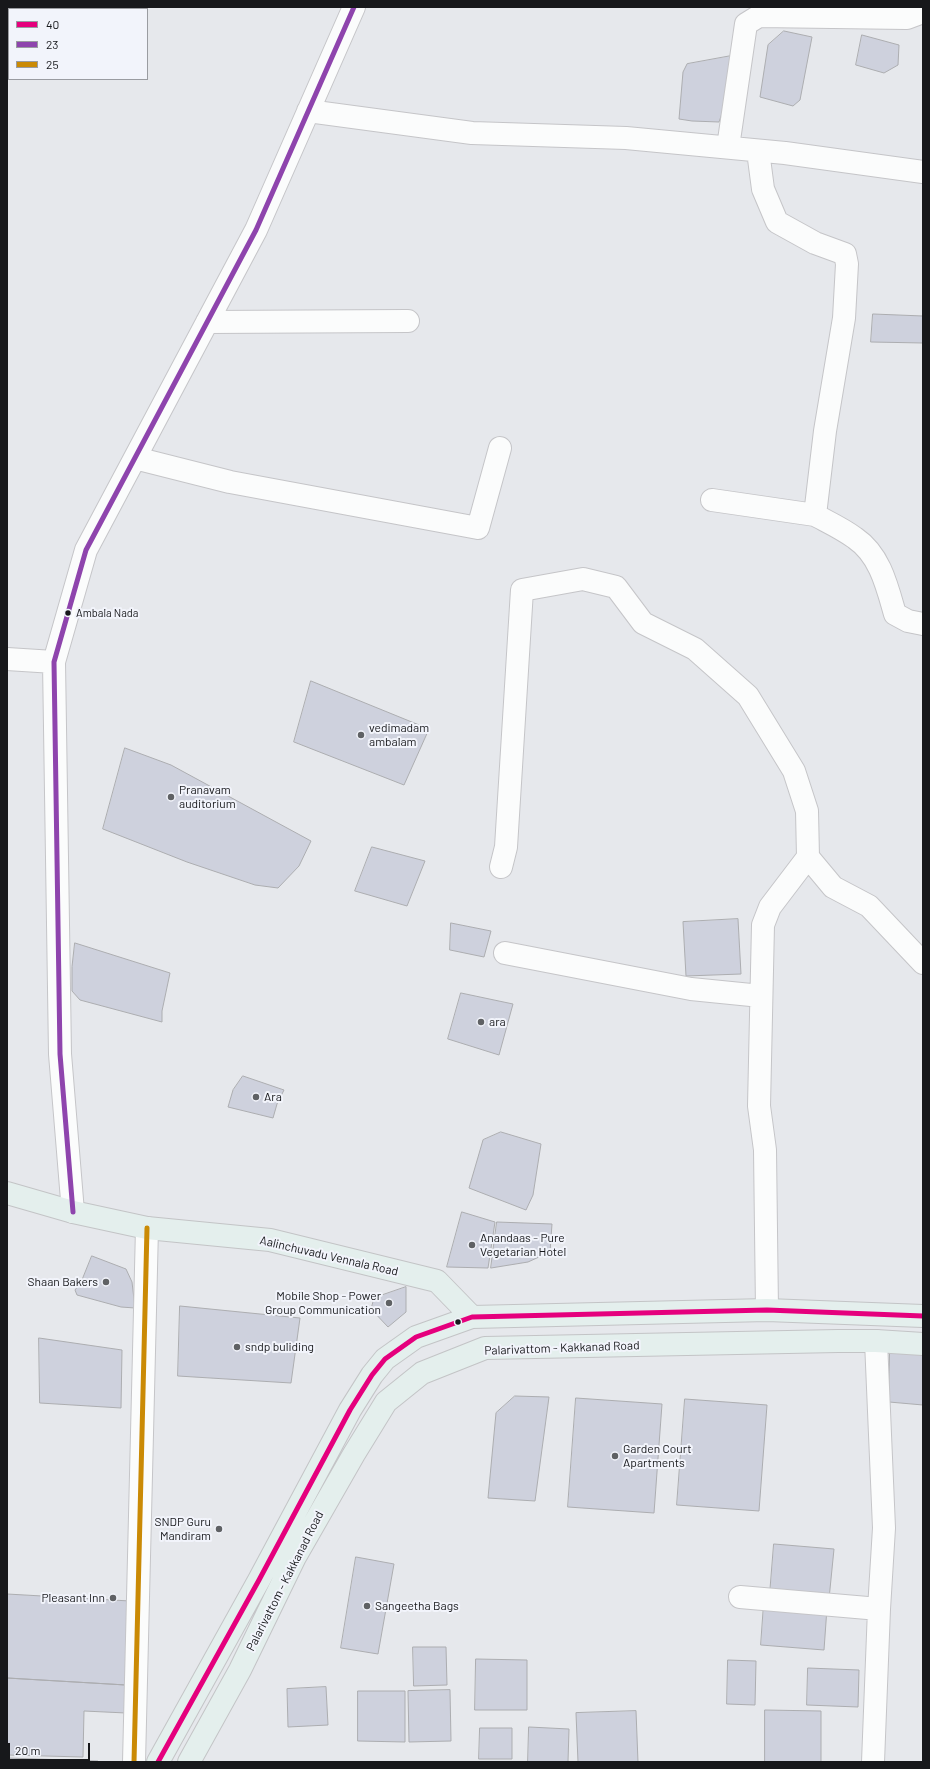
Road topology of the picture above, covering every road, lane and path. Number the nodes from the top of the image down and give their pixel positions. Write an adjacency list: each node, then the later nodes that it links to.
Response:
1 (354, 7): 3 (street)
2 (923, 7): 4 (street)
3 (308, 111): 4 (street); 8 (street)
4 (728, 148): 5 (street)
5 (758, 151): 6 (street); 12 (street)
6 (923, 172)
7 (408, 321): 8 (street)
8 (207, 322): 10 (street)
9 (500, 448): 10 (street)
10 (135, 458): 15 (street)
11 (712, 500): 12 (street)
12 (815, 514): 13 (street)
13 (923, 624)
14 (7, 659): 15 (street)
15 (54, 662): 22 (street)
16 (808, 857): 17 (street); 19 (street); 20 (street)
17 (500, 867)
18 (505, 953): 20 (street)
19 (923, 962)
20 (761, 996): 24 (street)
21 (7, 1194): 22 (main road, Aalinchuvadu Vennala Road)
22 (73, 1212): 23 (main road, Aalinchuvadu Vennala Road)
23 (147, 1228): 27 (main road, Aalinchuvadu Vennala Road); 33 (street)
24 (767, 1310): 25 (main road, Palarivattom - Kakkanad Road); 27 (main road, Palarivattom - Kakkanad Road)
25 (838, 1313): 26 (main road, Palarivattom - Kakkanad Road); 28 (main road)
26 (923, 1316)
27 (472, 1317): 34 (main road, Palarivattom - Kakkanad Road)
28 (838, 1340): 29 (main road, Palarivattom - Kakkanad Road); 35 (main road, Palarivattom - Kakkanad Road)
29 (876, 1341): 30 (main road, Palarivattom - Kakkanad Road); 32 (street)
30 (923, 1344)
31 (740, 1597): 32 (street)
32 (879, 1609): 36 (street)
33 (134, 1762)
34 (158, 1762)
35 (189, 1762)
36 (873, 1762)

